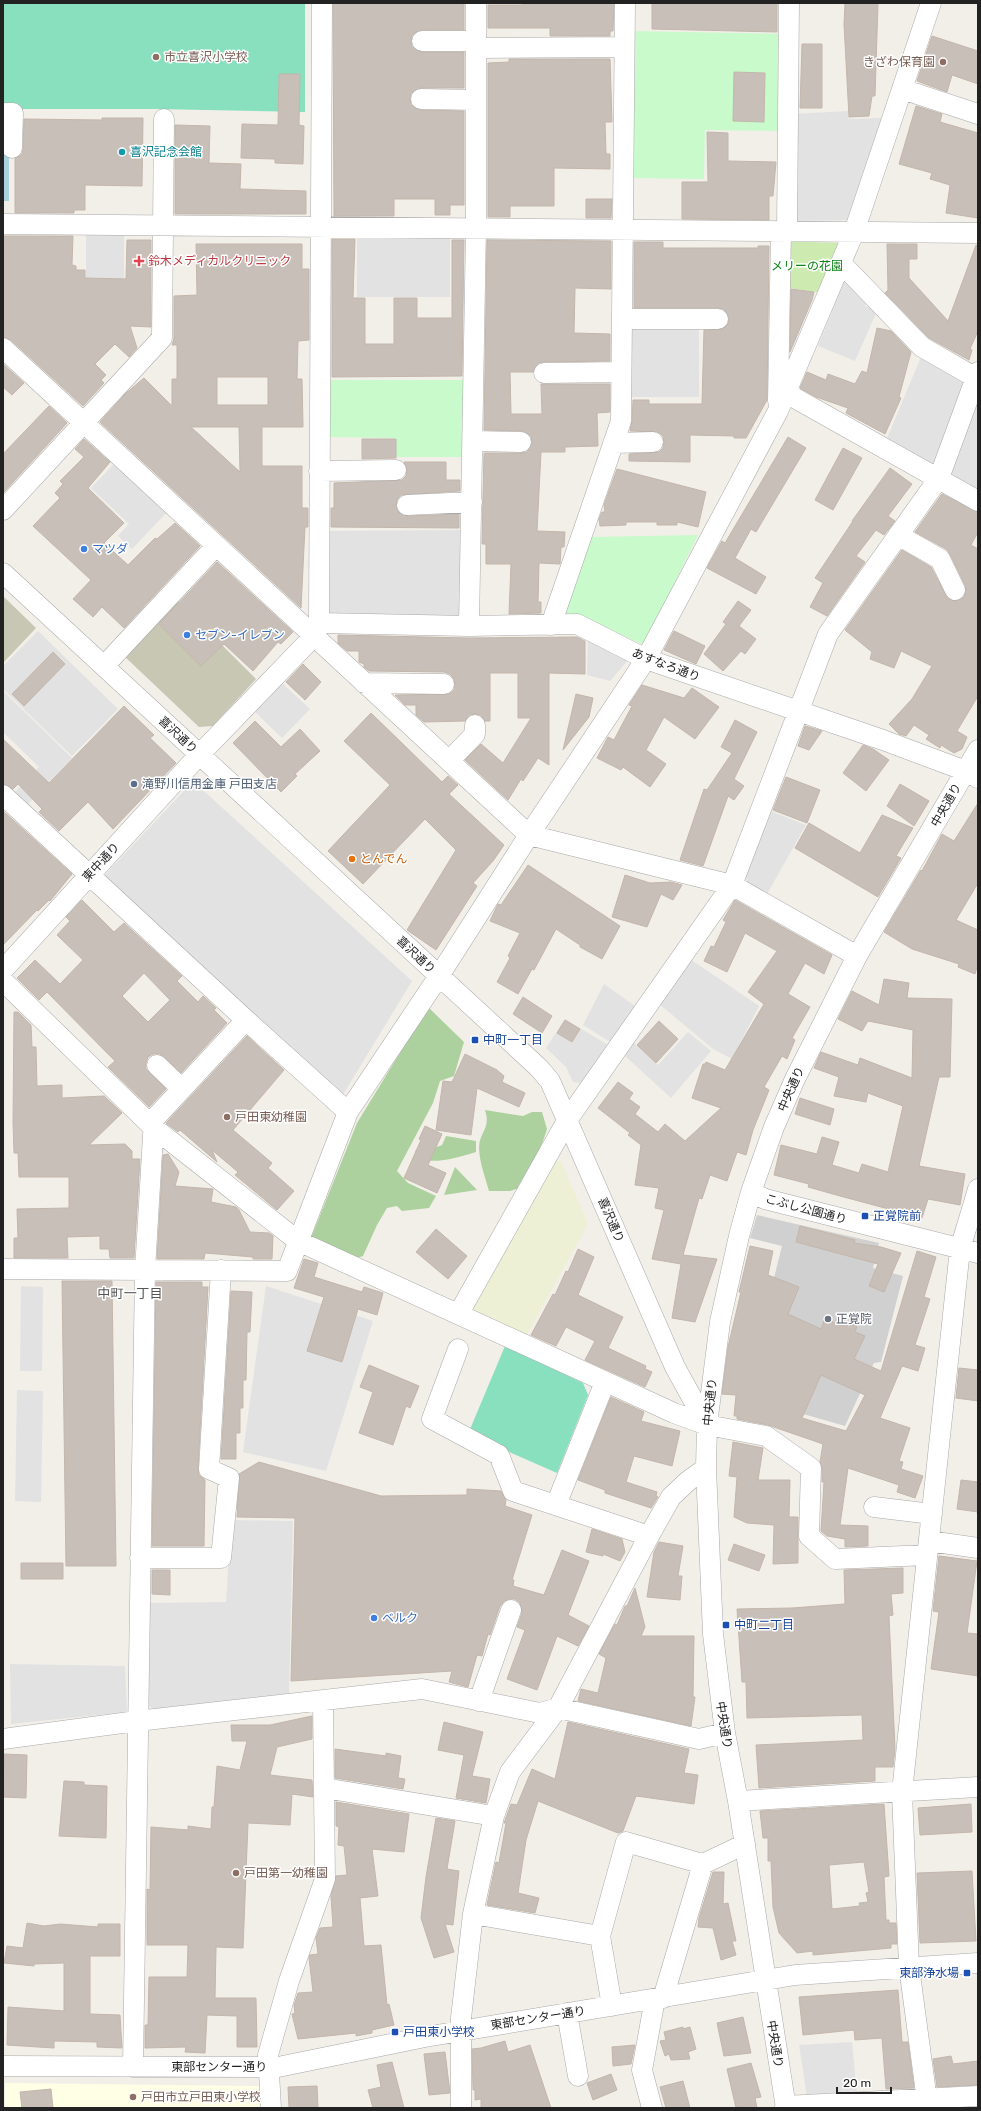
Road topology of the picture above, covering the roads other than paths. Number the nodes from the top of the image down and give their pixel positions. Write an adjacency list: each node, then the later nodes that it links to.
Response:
1 (322, 3): 18 (street)
2 (476, 3): 7 (street)
3 (625, 3): 8 (street)
4 (789, 3): 21 (street)
5 (931, 3): 9 (street)
6 (422, 41): 7 (street)
7 (476, 45): 8 (street); 11 (street)
8 (624, 47): 20 (street)
9 (902, 89): 13 (street); 22 (street)
10 (421, 99): 11 (street)
11 (476, 100): 19 (street)
12 (3, 113): 15 (street)
13 (978, 114)
14 (164, 119): 17 (street)
15 (12, 148)
16 (3, 224): 17 (street)
17 (163, 225): 18 (street); 32 (street)
18 (322, 226): 19 (street); 38 (street)
19 (476, 228): 20 (street); 33 (street)
20 (622, 229): 21 (street); 25 (street)
21 (784, 231): 22 (street); 31 (street)
22 (854, 232): 23 (street); 24 (street)
23 (978, 233)
24 (841, 263): 30 (street); 31 (street)
25 (622, 319): 26 (street); 28 (street)
26 (718, 320)
27 (3, 348): 32 (street)
28 (621, 372): 29 (street); 36 (street)
29 (544, 373)
30 (977, 376): 39 (street)
31 (782, 402): 39 (street); 51 (street)
32 (83, 422): 43 (street); 45 (street)
33 (473, 441): 34 (street); 41 (street)
34 (520, 442)
35 (653, 442): 36 (street)
36 (613, 443): 48 (street)
37 (396, 470): 38 (street)
38 (319, 471): 50 (street)
39 (938, 478): 40 (street); 44 (street)
40 (978, 501)
41 (472, 502): 42 (street); 49 (street)
42 (407, 505)
43 (3, 510)
44 (898, 535): 47 (street); 55 (street)
45 (216, 546): 50 (street); 52 (street)
46 (3, 573): 52 (street, 喜沢通り)
47 (954, 590)
48 (551, 625): 49 (street, あすなろ通り); 51 (street, あすなろ通り)
49 (469, 626): 50 (street, あすなろ通り)
50 (316, 629): 53 (street); 58 (street, 東中通り)
51 (646, 659): 55 (street, あすなろ通り); 62 (street)
52 (104, 666): 58 (street, 喜沢通り)
53 (364, 683): 54 (street); 59 (street)
54 (444, 684)
55 (798, 711): 60 (street, あすなろ通り); 64 (street)
56 (475, 725): 59 (street)
57 (978, 750): 60 (street, 中央通り)
58 (199, 755): 63 (street, 東中通り); 67 (street, 喜沢通り)
59 (449, 761): 62 (street)
60 (972, 775): 65 (street, 中央通り)
61 (3, 795): 63 (street)
62 (528, 835): 64 (street); 67 (street)
63 (89, 875): 66 (street, 東中通り); 69 (street)
64 (732, 886): 65 (street); 73 (street)
65 (857, 956): 76 (street, 中央通り)
66 (3, 970)
67 (439, 976): 72 (street); 73 (street, 喜沢通り)
68 (3, 981): 74 (street)
69 (246, 1020): 71 (street); 72 (street)
70 (157, 1065): 71 (street)
71 (182, 1089): 74 (street)
72 (348, 1112): 77 (street)
73 (568, 1119): 82 (street); 85 (street, 喜沢通り)
74 (154, 1128): 77 (street); 80 (street)
75 (978, 1188): 78 (street)
76 (751, 1192): 78 (street, こぶし公園通り); 85 (street, 中央通り)
77 (298, 1241): 81 (street); 82 (street)
78 (969, 1251): 89 (street)
79 (3, 1270): 80 (street)
80 (144, 1270): 81 (street); 93 (street)
81 (221, 1270): 93 (street)
82 (459, 1313): 84 (street)
83 (458, 1349): 87 (street)
84 (605, 1382): 85 (street); 87 (street)
85 (707, 1424): 86 (street, 中央通り); 91 (street)
86 (706, 1468): 90 (street); 99 (street, 中央通り)
87 (556, 1505): 90 (street)
88 (874, 1507): 89 (street)
89 (932, 1514): 91 (street)
90 (648, 1536): 97 (street)
91 (928, 1548): 92 (street); 103 (street)
92 (978, 1548)
93 (140, 1558): 98 (street)
94 (511, 1610): 96 (street)
95 (323, 1701): 96 (street); 98 (street); 102 (street)
96 (479, 1701): 97 (street)
97 (558, 1708): 99 (street); 105 (street)
98 (137, 1721): 100 (street); 118 (street)
99 (725, 1733): 104 (street, 中央通り)
100 (3, 1739)
101 (978, 1787): 103 (street)
102 (324, 1788): 105 (street); 119 (street)
103 (902, 1792): 104 (street); 111 (street)
104 (738, 1801): 106 (street, 中央通り)
105 (494, 1816): 108 (street)
106 (744, 1844): 107 (street); 112 (street, 中央通り)
107 (703, 1864): 109 (street); 113 (street)
108 (473, 1914): 109 (street); 116 (street)
109 (600, 1936): 114 (street)
110 (978, 1963): 111 (street, 東部センター通り)
111 (908, 1967): 112 (street, 東部センター通り); 122 (street)
112 (765, 1980): 113 (street, 東部センター通り); 123 (street, 中央通り)
113 (659, 1998): 114 (street, 東部センター通り); 126 (street)
114 (612, 2006): 115 (street, 東部センター通り)
115 (567, 2014): 116 (street, 東部センター通り); 120 (street)
116 (462, 2031): 119 (street, 東部センター通り); 125 (street)
117 (3, 2066): 118 (street, 東部センター通り)
118 (133, 2067): 119 (street, 東部センター通り)
119 (268, 2068): 124 (street)
120 (578, 2076)
121 (978, 2096): 122 (street)
122 (927, 2104): 123 (street)
123 (785, 2107)
124 (271, 2108)
125 (461, 2108)
126 (652, 2108)

